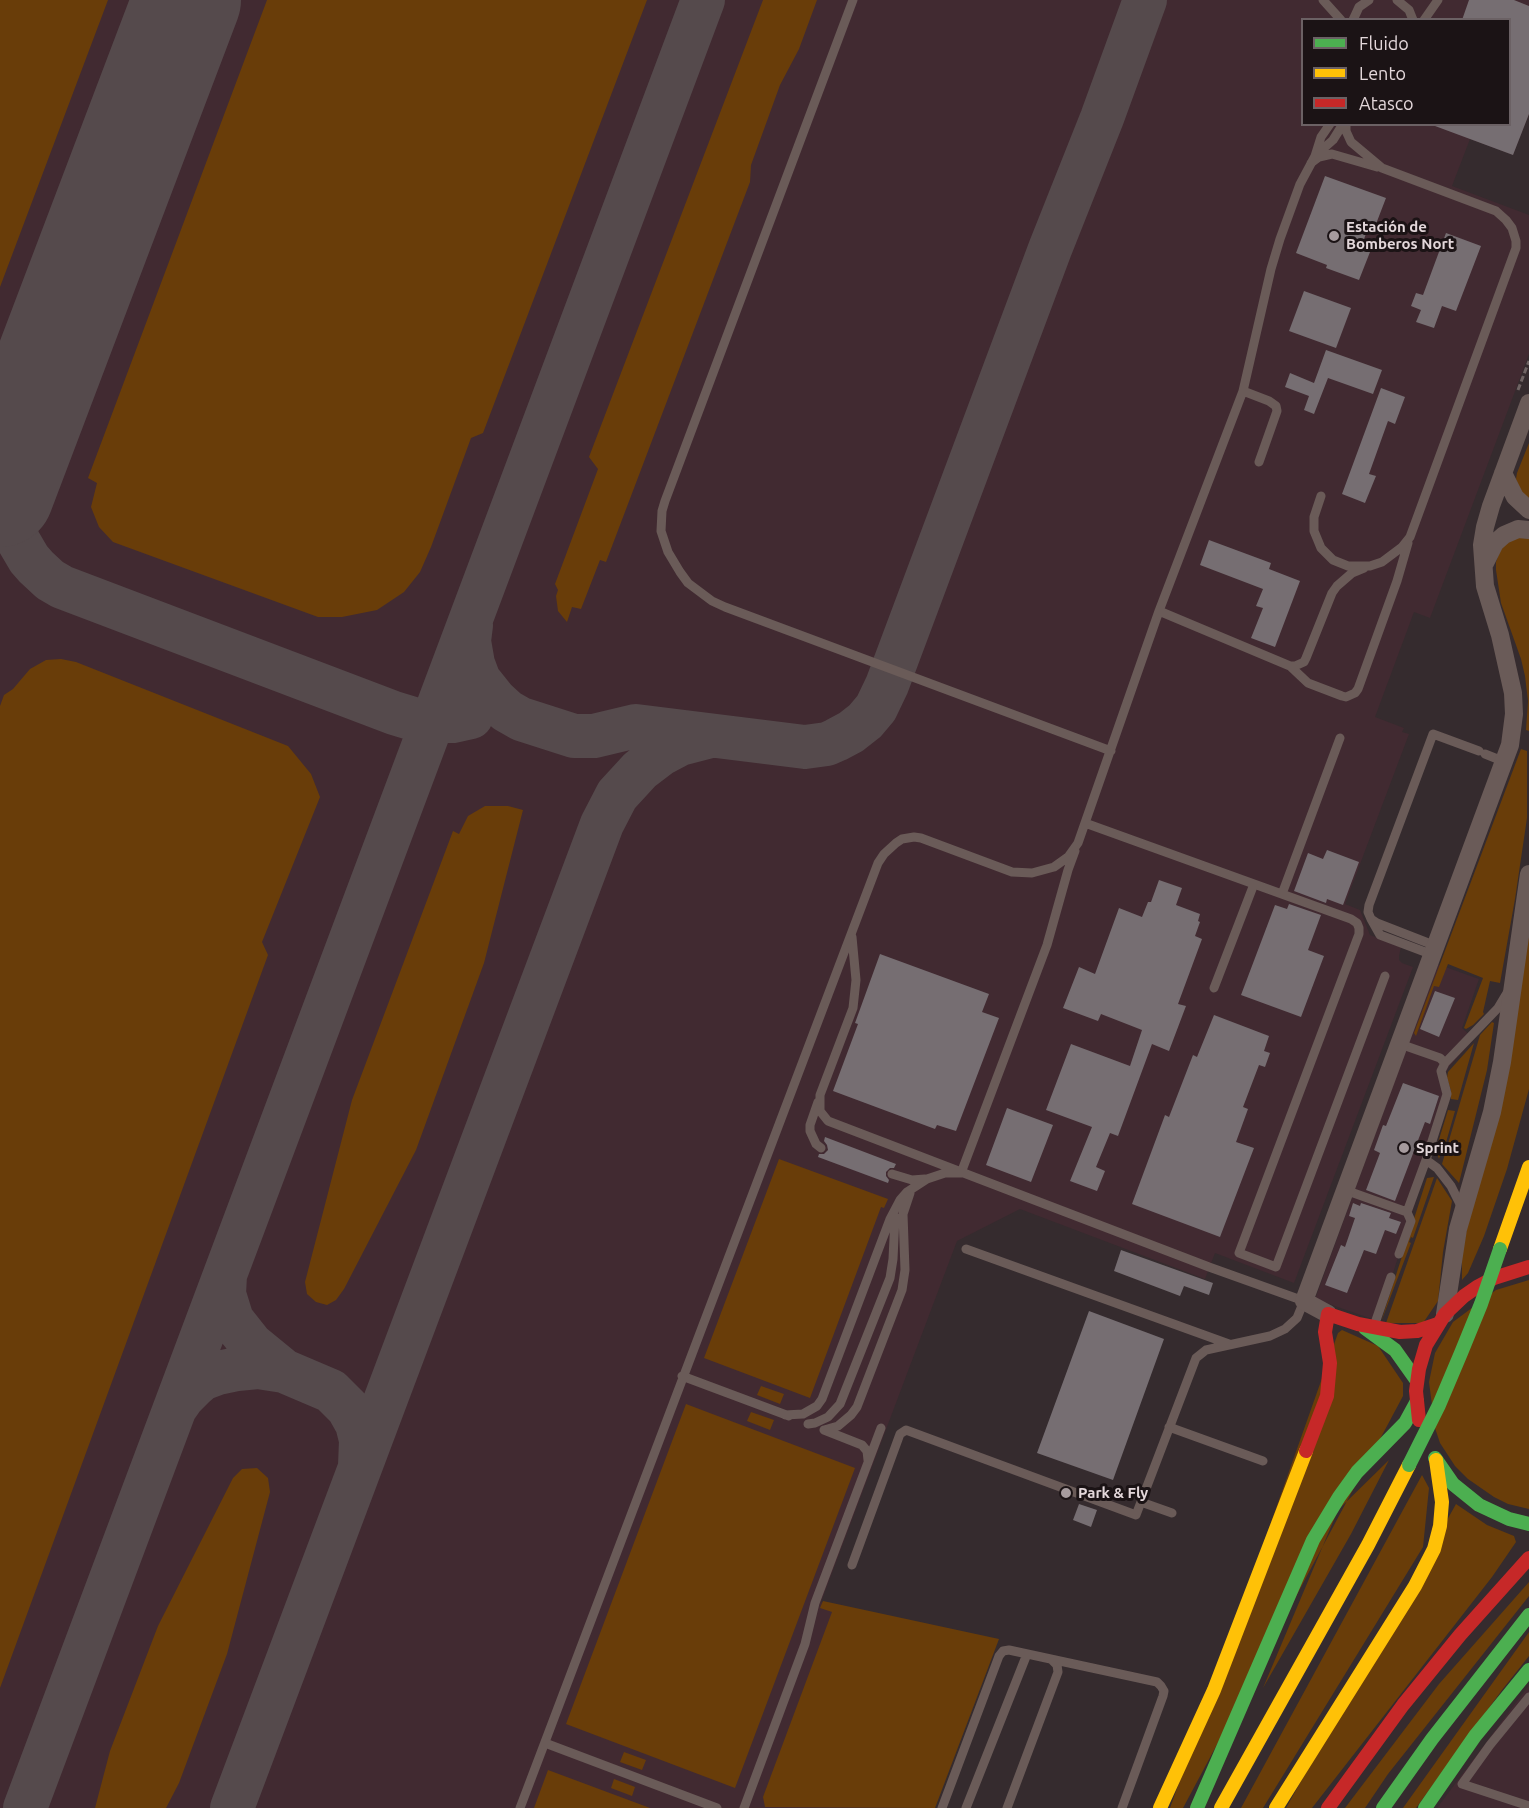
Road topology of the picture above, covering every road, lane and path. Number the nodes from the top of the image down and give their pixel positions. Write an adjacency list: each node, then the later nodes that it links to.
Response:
1 (853, 0): 29 (lane)
2 (1323, 0): 6 (lane)
3 (1369, 0): 7 (lane)
4 (1396, 0): 8 (lane)
5 (1438, 0): 9 (lane)
6 (1339, 18)
7 (1354, 18)
8 (1412, 18)
9 (1425, 18)
10 (1329, 126): 13 (lane)
11 (1344, 126): 13 (lane)
12 (1345, 126): 15 (lane)
13 (1315, 156): 14 (lane)
14 (1308, 166): 15 (lane); 16 (lane)
15 (1382, 168): 23 (lane)
16 (1243, 391): 18 (lane); 26 (lane)
17 (1529, 403): 19 (street)
18 (1259, 462)
19 (1503, 473): 21 (street); 22 (street)
20 (1322, 496): 24 (lane)
21 (1491, 506): 22 (street); 25 (street)
22 (1528, 520): 25 (street)
23 (1410, 537): 24 (lane); 27 (lane)
24 (1370, 566): 27 (lane)
25 (1483, 573): 30 (street)
26 (1159, 611): 27 (lane); 29 (lane)
27 (1290, 666)
28 (1340, 738): 35 (lane)
29 (1111, 751): 31 (lane)
30 (1505, 762): 37 (street); 37 (lane)
31 (1085, 823): 32 (lane); 34 (lane)
32 (1078, 843): 36 (lane); 47 (lane)
33 (1529, 874): 39 (street)
34 (1254, 884): 35 (lane); 40 (lane)
35 (1281, 894): 38 (lane)
36 (853, 928): 43 (lane); 64 (lane)
37 (1435, 950): 41 (street)
38 (1385, 976)
39 (1514, 980): 42 (lane); 53 (street)
40 (1214, 988)
41 (1400, 1044): 42 (lane); 50 (street)
42 (1446, 1063): 45 (lane)
43 (820, 1095): 44 (lane); 47 (lane)
44 (821, 1148)
45 (1426, 1160): 52 (lane); 53 (lane)
46 (1529, 1167): 85 (main road, bridge)
47 (961, 1173): 49 (lane); 58 (lane)
48 (892, 1174): 49 (lane)
49 (915, 1182): 51 (lane); 71 (lane)
50 (1345, 1190): 52 (lane); 58 (street)
51 (900, 1200): 67 (lane); 68 (lane)
52 (1407, 1212): 55 (lane)
53 (1461, 1215): 60 (street)
54 (966, 1249): 63 (lane)
55 (1399, 1254)
56 (1529, 1267): 60 (main road)
57 (1391, 1277): 62 (lane)
58 (1304, 1301): 59 (street); 63 (lane)
59 (1328, 1314): 61 (main road); 95 (main road)
60 (1442, 1319): 62 (main road); 65 (main road)
61 (1358, 1324): 62 (main road); 65 (main road)
62 (1374, 1327)
63 (1234, 1344): 69 (lane)
64 (682, 1376): 67 (lane); 86 (lane)
65 (1417, 1381): 66 (main road)
66 (1417, 1401): 72 (main road); 96 (main road)
67 (785, 1415): 68 (lane)
68 (808, 1424): 71 (lane)
69 (1169, 1427): 73 (lane); 75 (lane)
70 (881, 1428): 74 (lane)
71 (824, 1430): 74 (lane)
72 (1436, 1460): 77 (main road); 99 (main road)
73 (1263, 1461)
74 (868, 1463): 90 (lane)
75 (1141, 1502): 76 (lane); 79 (lane)
76 (1172, 1513)
77 (1529, 1524)
78 (1529, 1558): 100 (main road)
79 (852, 1564)
80 (1529, 1615): 101 (main road)
81 (1027, 1654): 82 (lane); 91 (lane); 92 (lane)
82 (1051, 1659): 93 (lane); 94 (lane)
83 (1529, 1670): 102 (main road)
84 (1529, 1697): 87 (lane)
85 (1260, 1736): 97 (main road); 98 (main road)
86 (545, 1743): 88 (lane); 89 (lane)
87 (1529, 1806)
88 (520, 1808)
89 (717, 1808)
90 (744, 1808)
91 (942, 1808)
92 (966, 1808)
93 (1007, 1808)
94 (1122, 1808)
95 (1160, 1808)
96 (1197, 1808)
97 (1221, 1808)
98 (1230, 1808)
99 (1276, 1808)
100 (1328, 1808)
101 (1383, 1808)
102 (1425, 1808)

